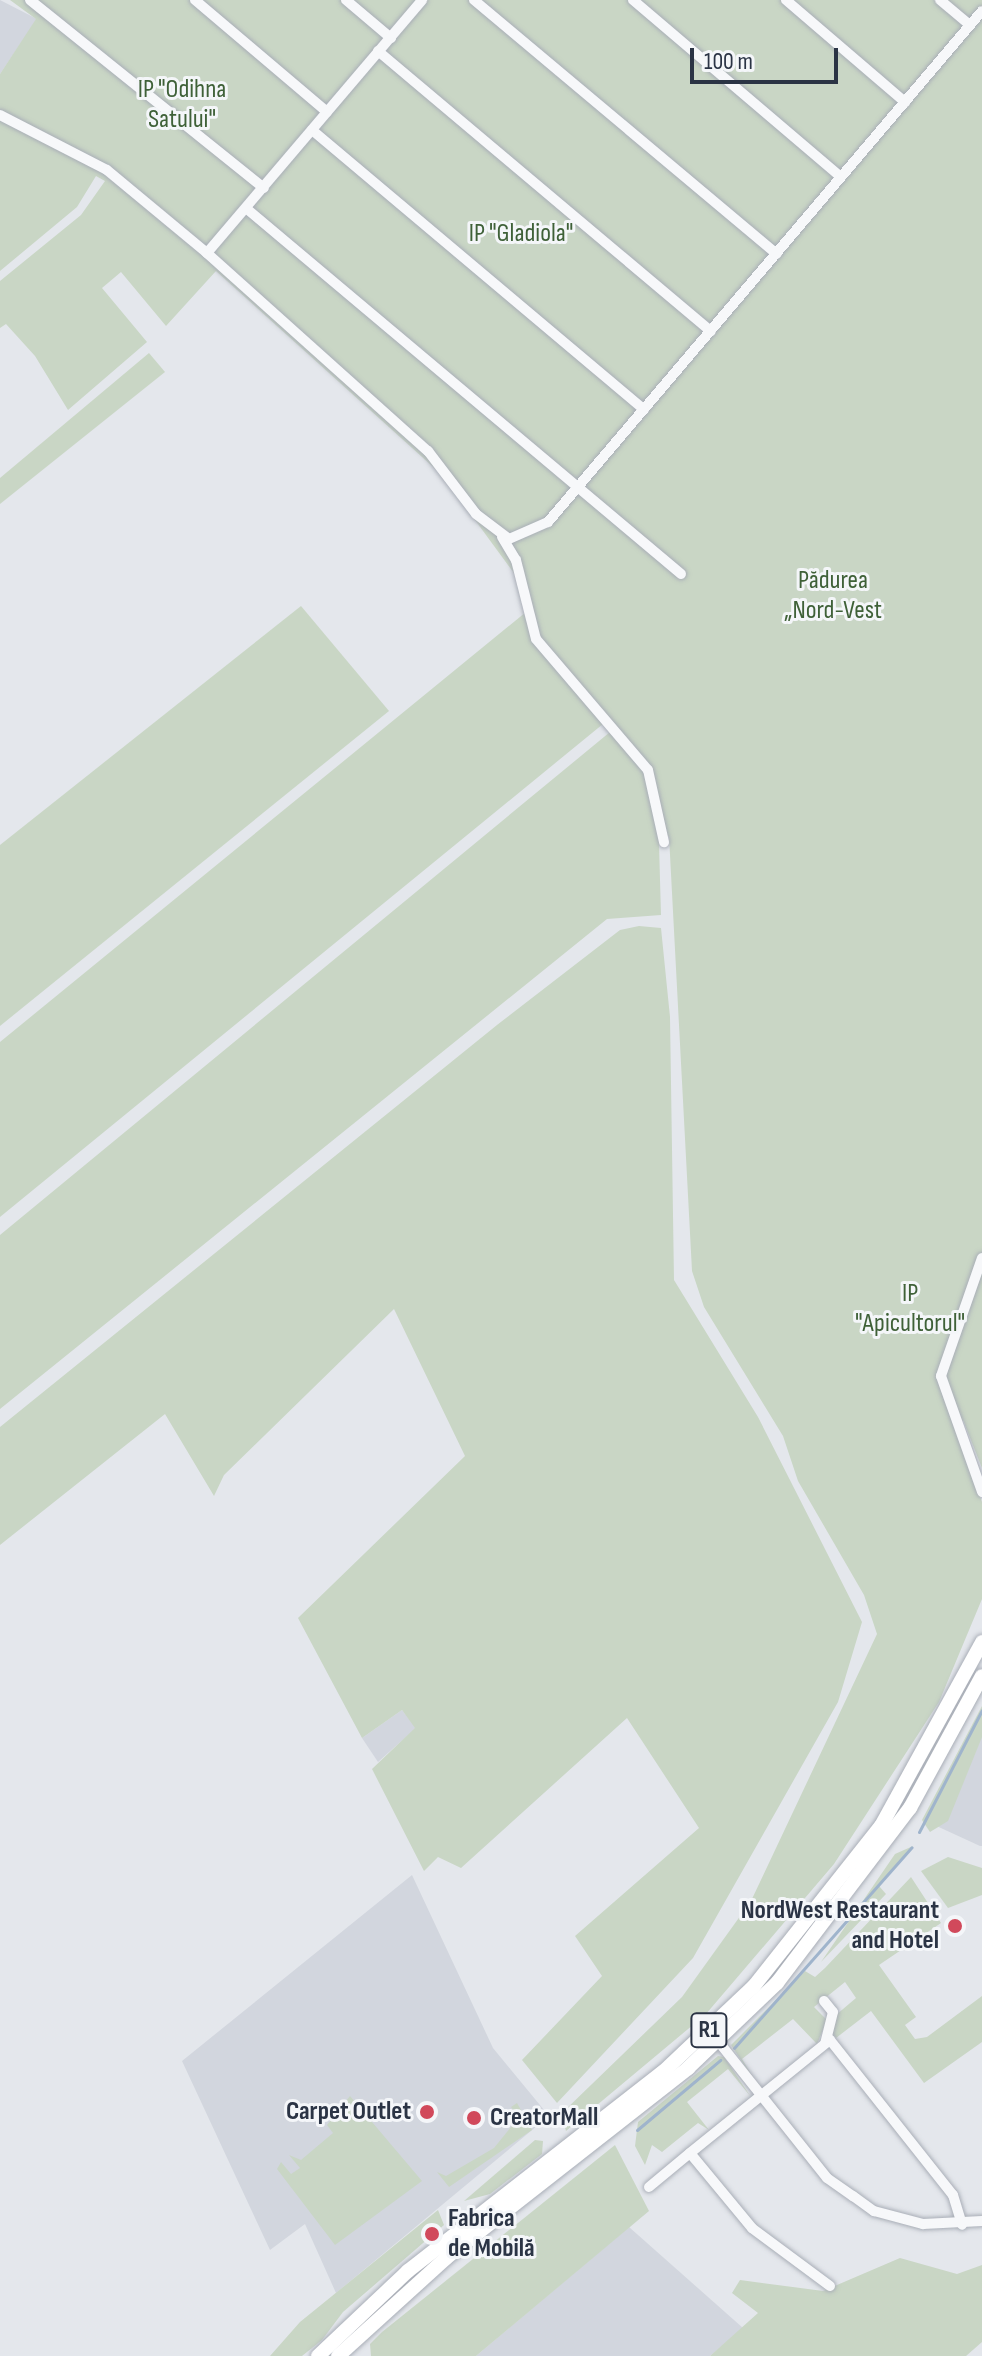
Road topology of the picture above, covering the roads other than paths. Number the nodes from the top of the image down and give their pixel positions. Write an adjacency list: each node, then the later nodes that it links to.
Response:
1 (30, 0): 18 (street)
2 (195, 0): 14 (street)
3 (346, 0): 11 (street)
4 (422, 0): 11 (street)
5 (474, 0): 21 (street)
6 (633, 0): 17 (street)
7 (786, 0): 13 (street)
8 (940, 0): 10 (street)
9 (982, 11): 10 (street)
10 (970, 25): 13 (street)
11 (391, 38): 12 (street)
12 (378, 51): 14 (street); 22 (street)
13 (905, 102): 17 (street)
14 (327, 112): 16 (street)
15 (0, 115): 20 (street)
16 (312, 130): 18 (street); 23 (street)
17 (841, 177): 21 (street)
18 (264, 188): 19 (street)
19 (247, 209): 20 (street); 24 (street)
20 (207, 253): 25 (street)
21 (777, 254): 22 (street)
22 (711, 331): 23 (street)
23 (644, 410): 24 (street)
24 (577, 486): 25 (street); 26 (street)
25 (501, 535): 27 (street)
26 (681, 574)
27 (664, 842)
28 (982, 1258): 29 (street)
29 (982, 1492)
30 (982, 1642): 41 (highway, R1)
31 (982, 1676): 33 (highway, R1)
32 (824, 2001): 34 (street)
33 (718, 2041): 35 (street); 42 (highway, R1)
34 (825, 2043): 35 (street); 39 (street)
35 (761, 2096): 36 (street); 39 (street)
36 (690, 2153): 37 (street); 40 (street)
37 (649, 2187)
38 (982, 2221): 39 (street)
39 (962, 2225)
40 (830, 2286)
41 (318, 2356)
42 (338, 2356)

